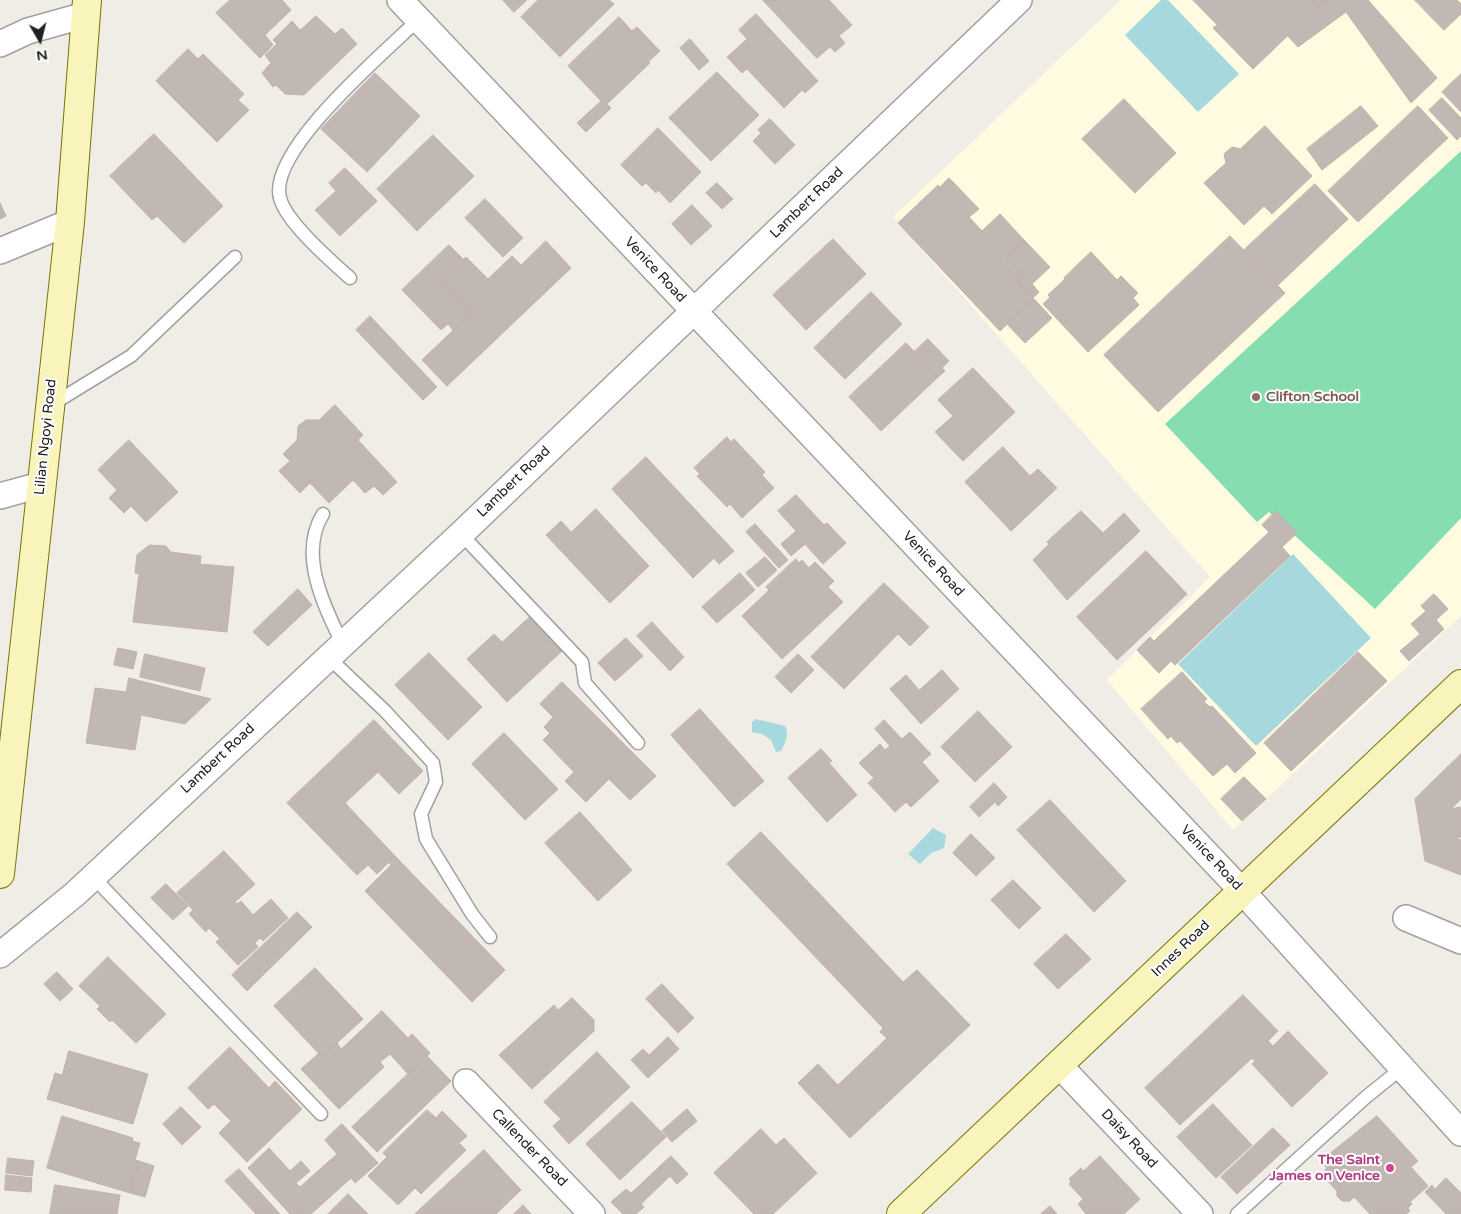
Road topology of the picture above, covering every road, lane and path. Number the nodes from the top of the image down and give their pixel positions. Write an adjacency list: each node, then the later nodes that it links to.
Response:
1 (400, 0): 4 (street, Venice Road)
2 (1019, 0): 10 (street, Lambert Road)
3 (86, 7): 5 (street); 6 (street, Lilian Ngoyi Road)
4 (418, 19): 9 (lane); 10 (street, Venice Road)
5 (0, 44)
6 (70, 222): 7 (street); 11 (street, Lilian Ngoyi Road)
7 (0, 252)
8 (235, 256): 11 (lane)
9 (350, 278)
10 (694, 311): 15 (street, Lambert Road); 21 (street, Venice Road)
11 (49, 406): 12 (street, Lilian Ngoyi Road)
12 (40, 485): 13 (street); 19 (street, Lilian Ngoyi Road)
13 (0, 496)
14 (323, 514): 16 (lane)
15 (461, 534): 16 (street, Lambert Road); 18 (lane)
16 (335, 650): 20 (street, Lambert Road); 23 (lane)
17 (1461, 684): 21 (street, Innes Road)
18 (638, 743)
19 (0, 874)
20 (93, 877): 25 (street, Lambert Road); 29 (lane)
21 (1242, 891): 26 (street, Innes Road); 27 (street, Venice Road)
22 (1406, 918): 24 (street)
23 (490, 937)
24 (1461, 941)
25 (0, 956)
26 (1059, 1065): 32 (street, Innes Road); 33 (street, Daisy Road)
27 (1402, 1068): 30 (street, Venice Road); 34 (lane)
28 (466, 1082): 31 (street, Callender Road)
29 (321, 1114)
30 (1461, 1133)
31 (592, 1214)
32 (901, 1214)
33 (1200, 1214)
34 (1237, 1214)

